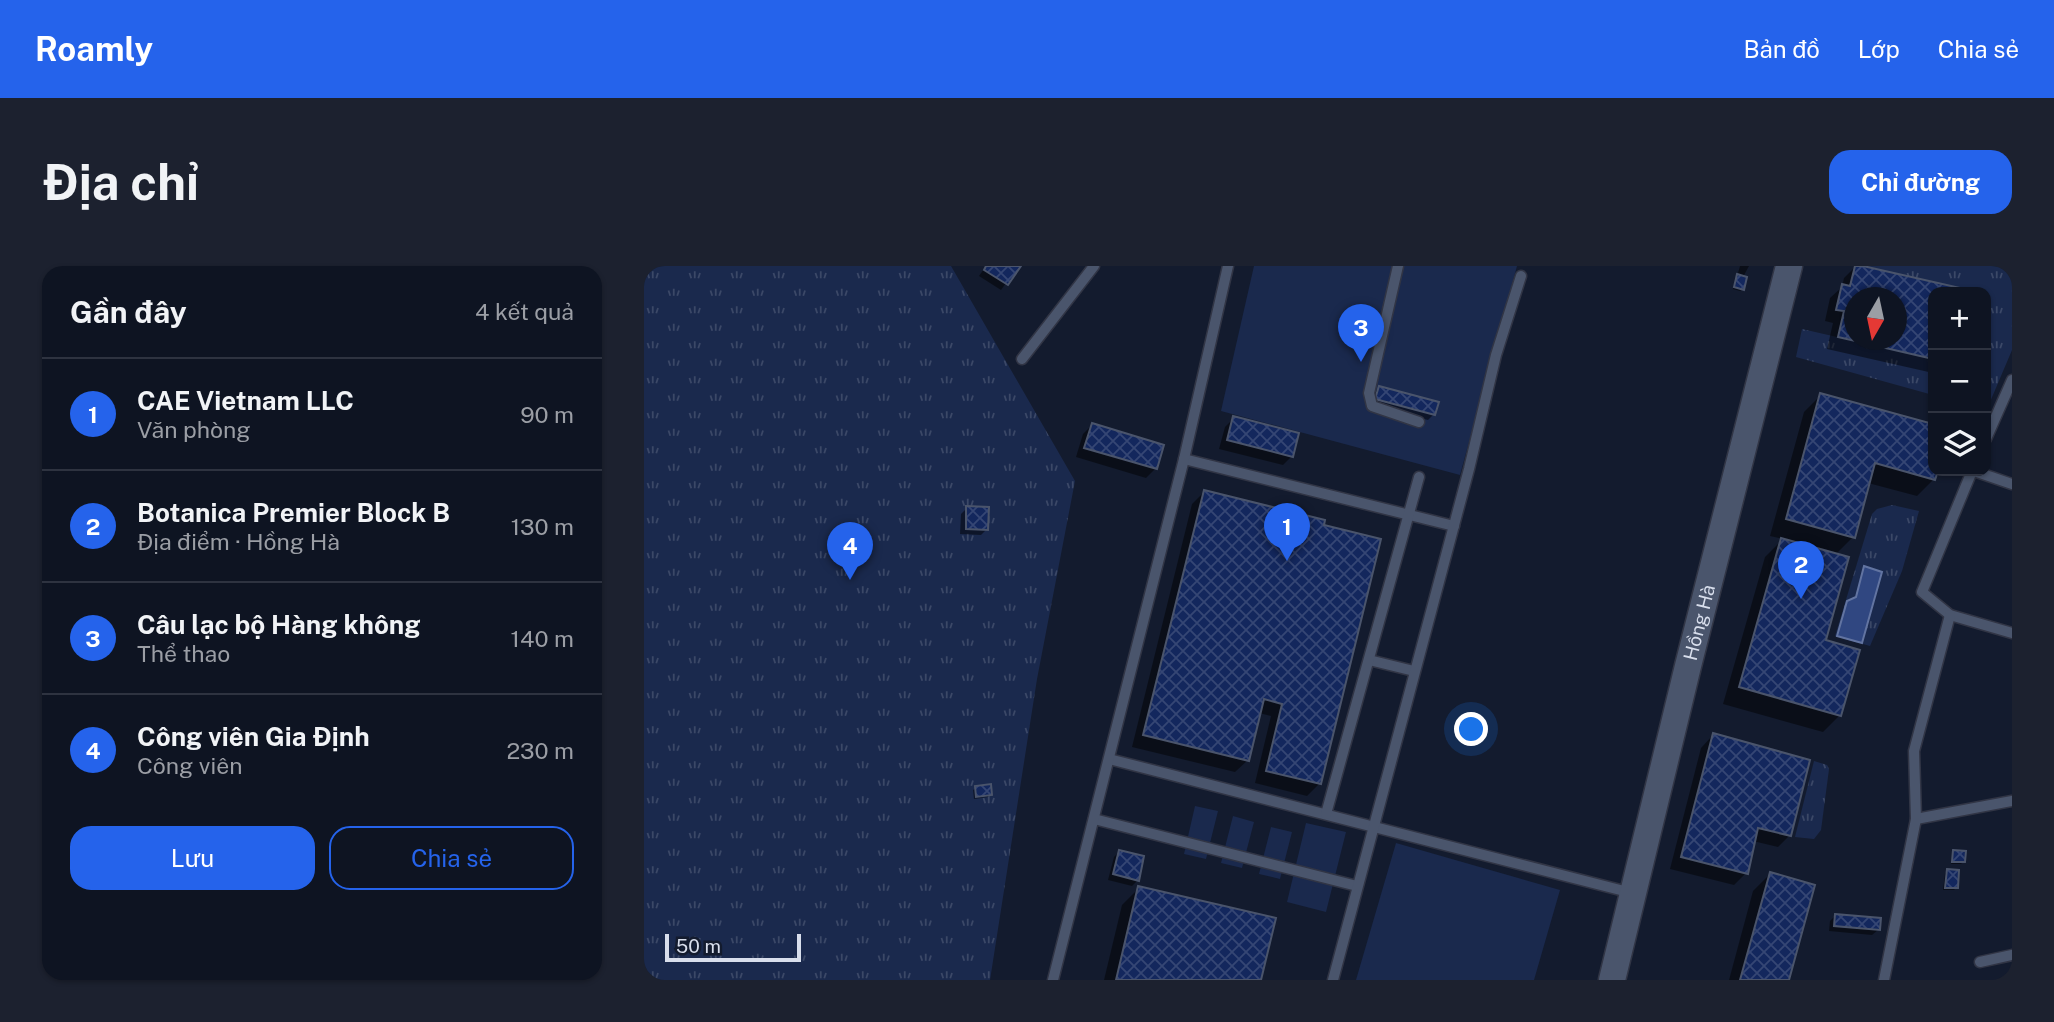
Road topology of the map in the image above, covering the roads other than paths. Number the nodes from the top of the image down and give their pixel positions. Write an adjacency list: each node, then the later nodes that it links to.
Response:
1 (1094, 266): 6 (lane)
2 (1228, 266): 10 (lane)
3 (1398, 266): 8 (lane)
4 (1789, 266): 28 (street, Hồng Hà)
5 (1521, 276): 16 (lane)
6 (1022, 359)
7 (2012, 380): 9 (lane)
8 (1419, 422)
9 (1991, 428)
10 (1184, 459): 15 (lane); 21 (lane)
11 (1971, 476): 17 (lane)
12 (1988, 476): 14 (lane)
13 (1419, 477): 15 (lane)
14 (2012, 484)
15 (1409, 513): 16 (lane); 19 (lane)
16 (1454, 526): 20 (lane)
17 (1950, 615): 18 (lane); 25 (lane)
18 (2012, 633)
19 (1369, 660): 20 (lane); 23 (lane)
20 (1414, 671): 26 (lane)
21 (1109, 759): 23 (lane); 24 (lane)
22 (2012, 801): 25 (lane)
23 (1326, 814): 26 (lane)
24 (1094, 819): 27 (lane); 31 (lane)
25 (1916, 819): 34 (lane)
26 (1373, 826): 27 (lane); 28 (lane)
27 (1357, 886): 32 (lane)
28 (1633, 893): 33 (street, Hồng Hà)
29 (2012, 955): 30 (lane)
30 (1980, 962)
31 (1054, 980)
32 (1333, 980)
33 (1612, 980)
34 (1884, 980)

